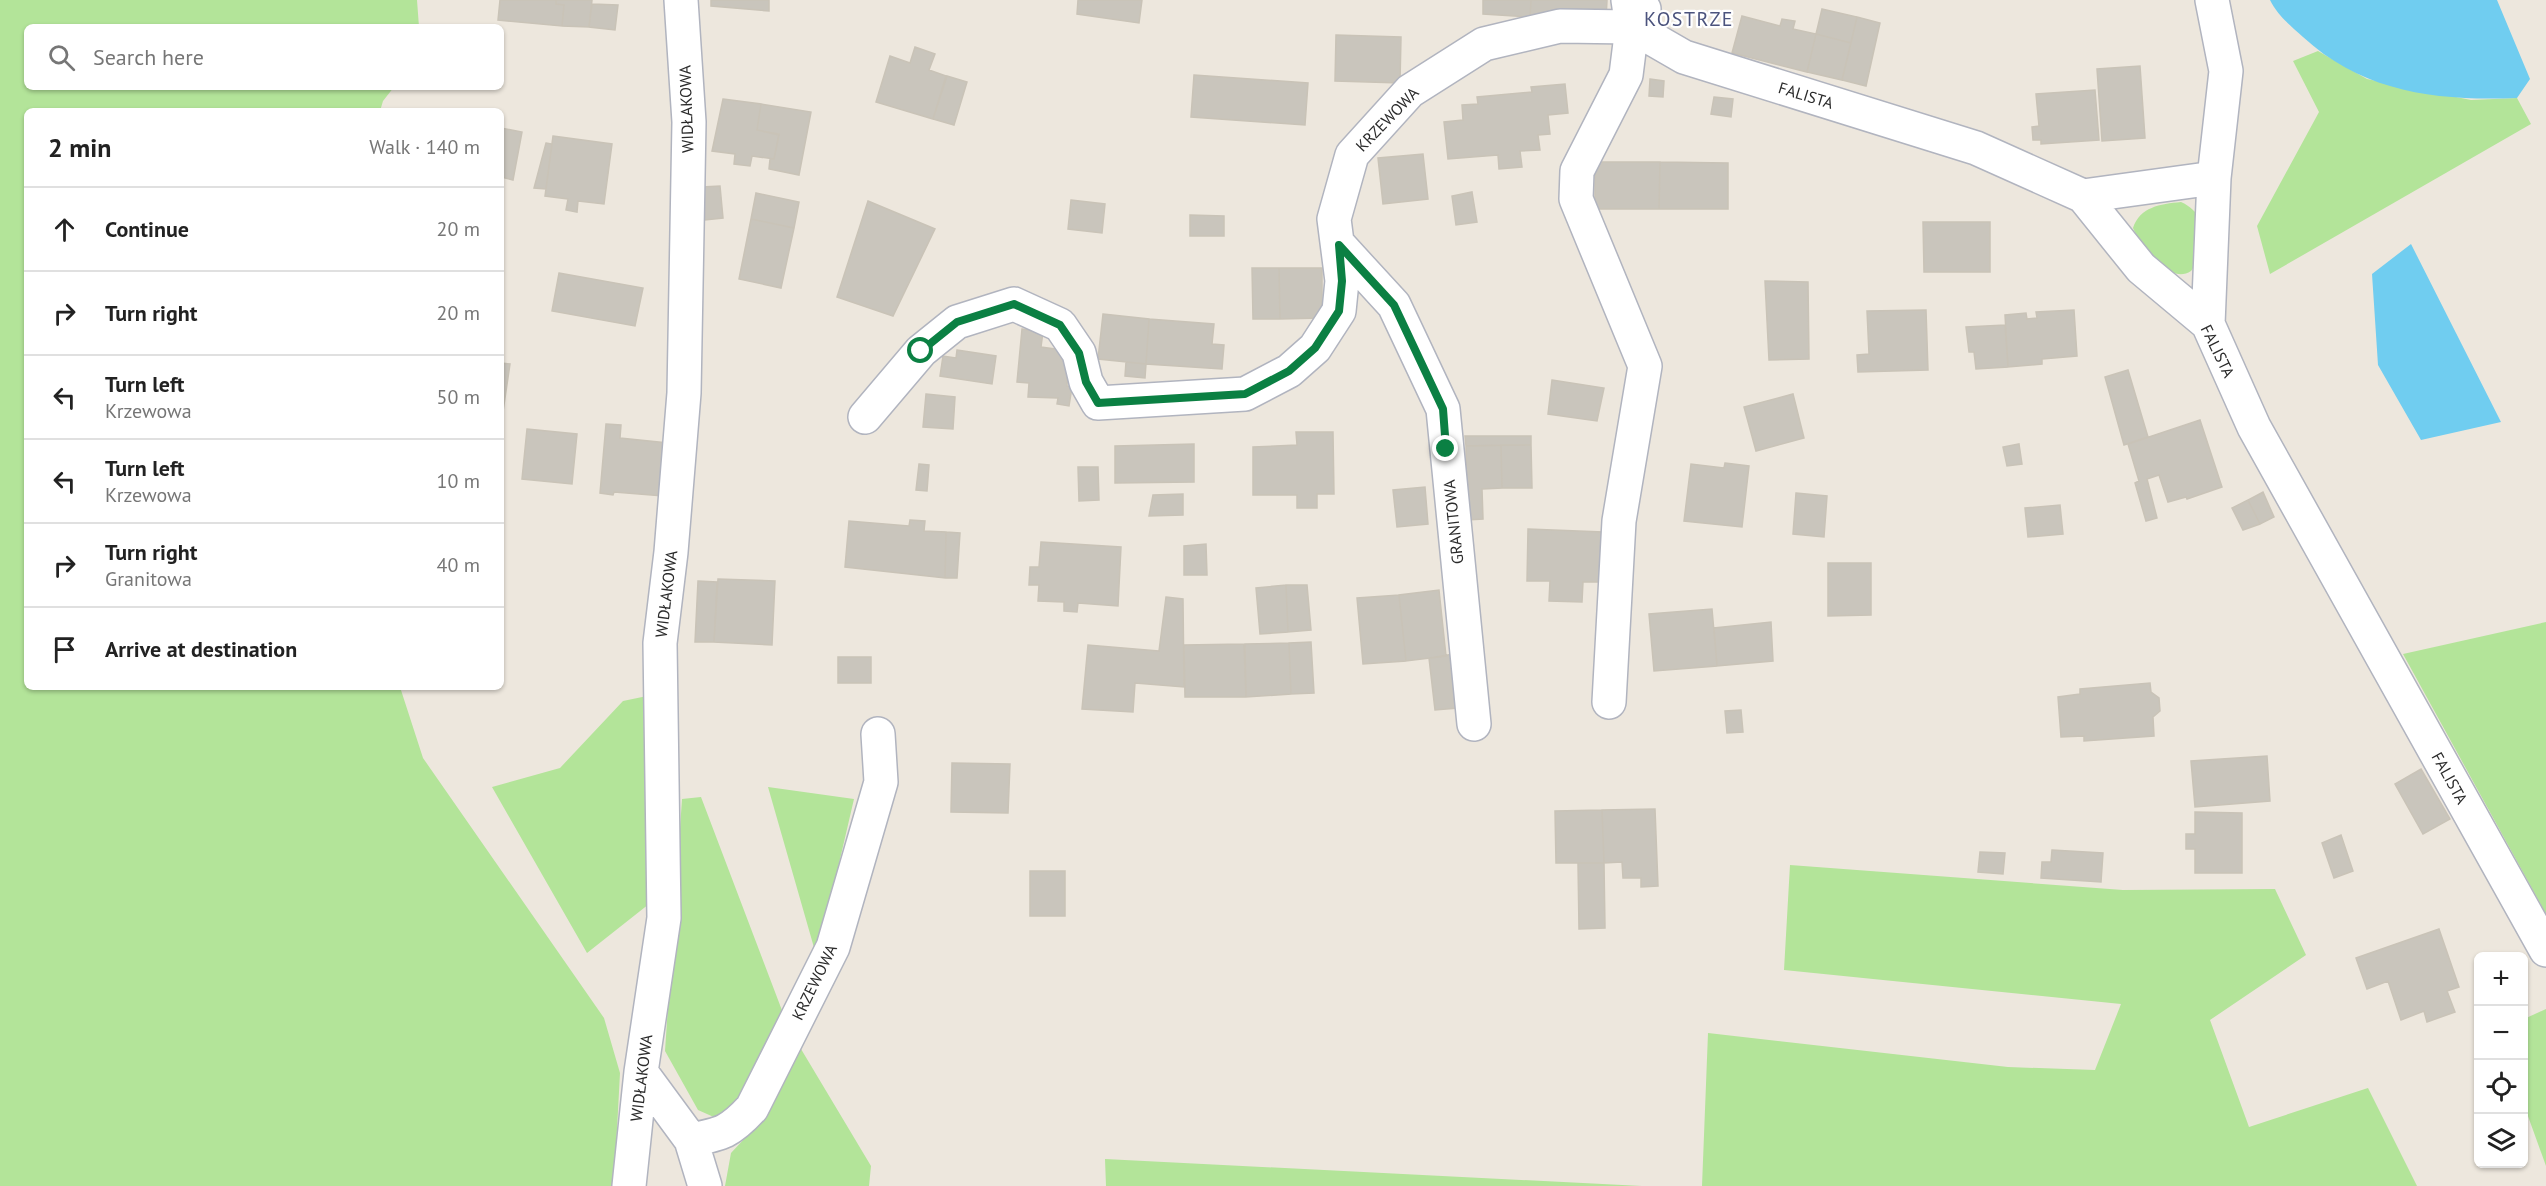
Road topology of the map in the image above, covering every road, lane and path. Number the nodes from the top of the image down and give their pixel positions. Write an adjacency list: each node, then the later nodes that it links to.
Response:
1 (681, 0): 14 (street, WIDŁAKOWA)
2 (1650, 0): 4 (street)
3 (2212, 0): 5 (street)
4 (1630, 13): 6 (street, FALISTA); 7 (street, KRZEWOWA); 10 (street)
5 (2214, 178): 6 (street); 8 (street)
6 (2084, 196): 8 (street, FALISTA)
7 (1339, 245): 9 (street, KRZEWOWA); 11 (street, GRANITOWA)
8 (2208, 324): 13 (street, FALISTA)
9 (865, 417)
10 (1609, 702)
11 (1474, 724)
12 (879, 734): 15 (street, KRZEWOWA)
13 (2546, 950)
14 (641, 1072): 15 (street); 16 (street, WIDŁAKOWA)
15 (691, 1140): 17 (street)
16 (629, 1186)
17 (705, 1186)

